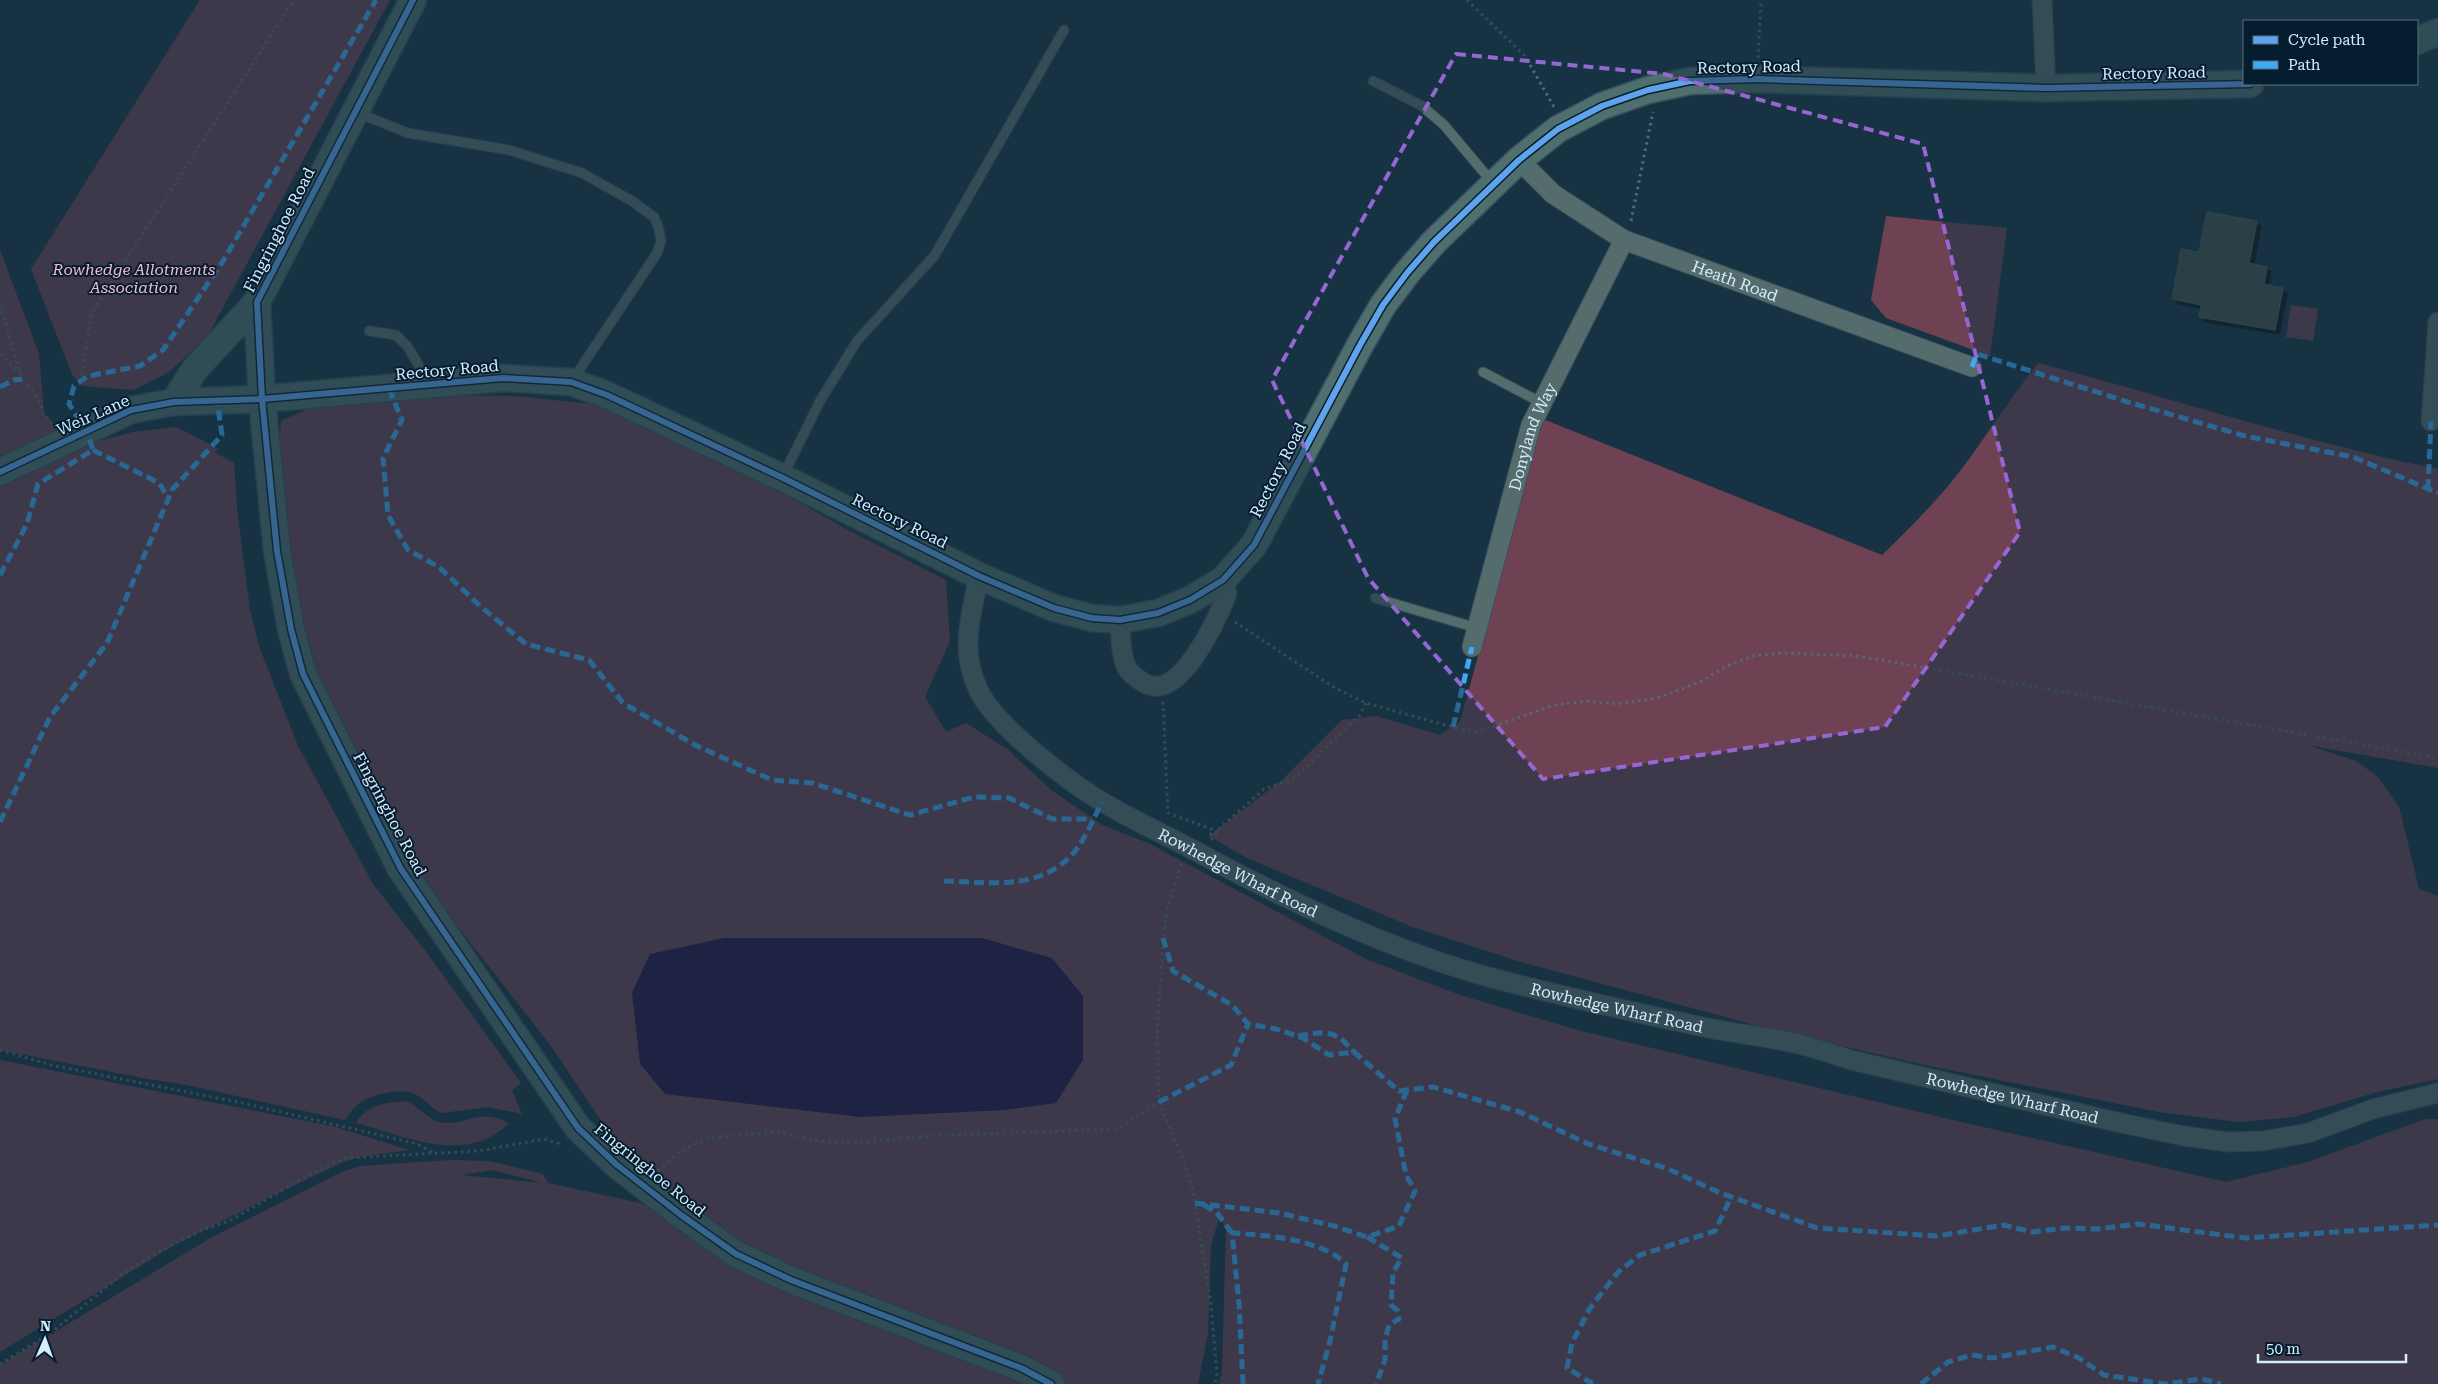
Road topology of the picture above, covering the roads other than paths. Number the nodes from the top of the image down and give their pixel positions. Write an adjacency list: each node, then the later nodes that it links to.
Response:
1 (413, 0): 9 (street, Fingringhoe Road)
2 (2042, 0): 8 (street)
3 (1064, 30): 25 (lane)
4 (2438, 32): 5 (street)
5 (2418, 41)
6 (1373, 81): 11 (lane)
7 (2243, 84): 8 (street, Rectory Road)
8 (2046, 88): 10 (street, Rectory Road)
9 (355, 112): 13 (street, Fingringhoe Road); 18 (lane)
10 (1519, 160): 11 (street, Rectory Road); 12 (street, Heath Road)
11 (1494, 184): 27 (street, Rectory Road)
12 (1625, 240): 16 (street, Heath Road); 22 (street, Donyland Way)
13 (257, 302): 20 (street, Fingringhoe Road); 21 (street)
14 (2438, 322): 23 (street)
15 (369, 331): 19 (lane)
16 (1972, 367)
17 (1483, 372): 22 (lane)
18 (571, 382): 19 (street, Rectory Road); 25 (street, Rectory Road)
19 (431, 386): 20 (street, Rectory Road)
20 (262, 398): 21 (street, Weir Lane); 33 (street, Fingringhoe Road)
21 (174, 402): 24 (street, Weir Lane)
22 (1542, 403): 30 (street, Donyland Way)
23 (2431, 421)
24 (0, 472)
25 (783, 478): 26 (street, Rectory Road)
26 (979, 576): 29 (street, Rectory Road); 32 (street, Rowhedge Wharf Road)
27 (1223, 580): 29 (street, Rectory Road); 29 (street)
28 (1375, 598): 30 (lane)
29 (1120, 620)
30 (1477, 628): 31 (street, Donyland Way)
31 (1472, 647)
32 (2438, 1093)
33 (1051, 1384)

